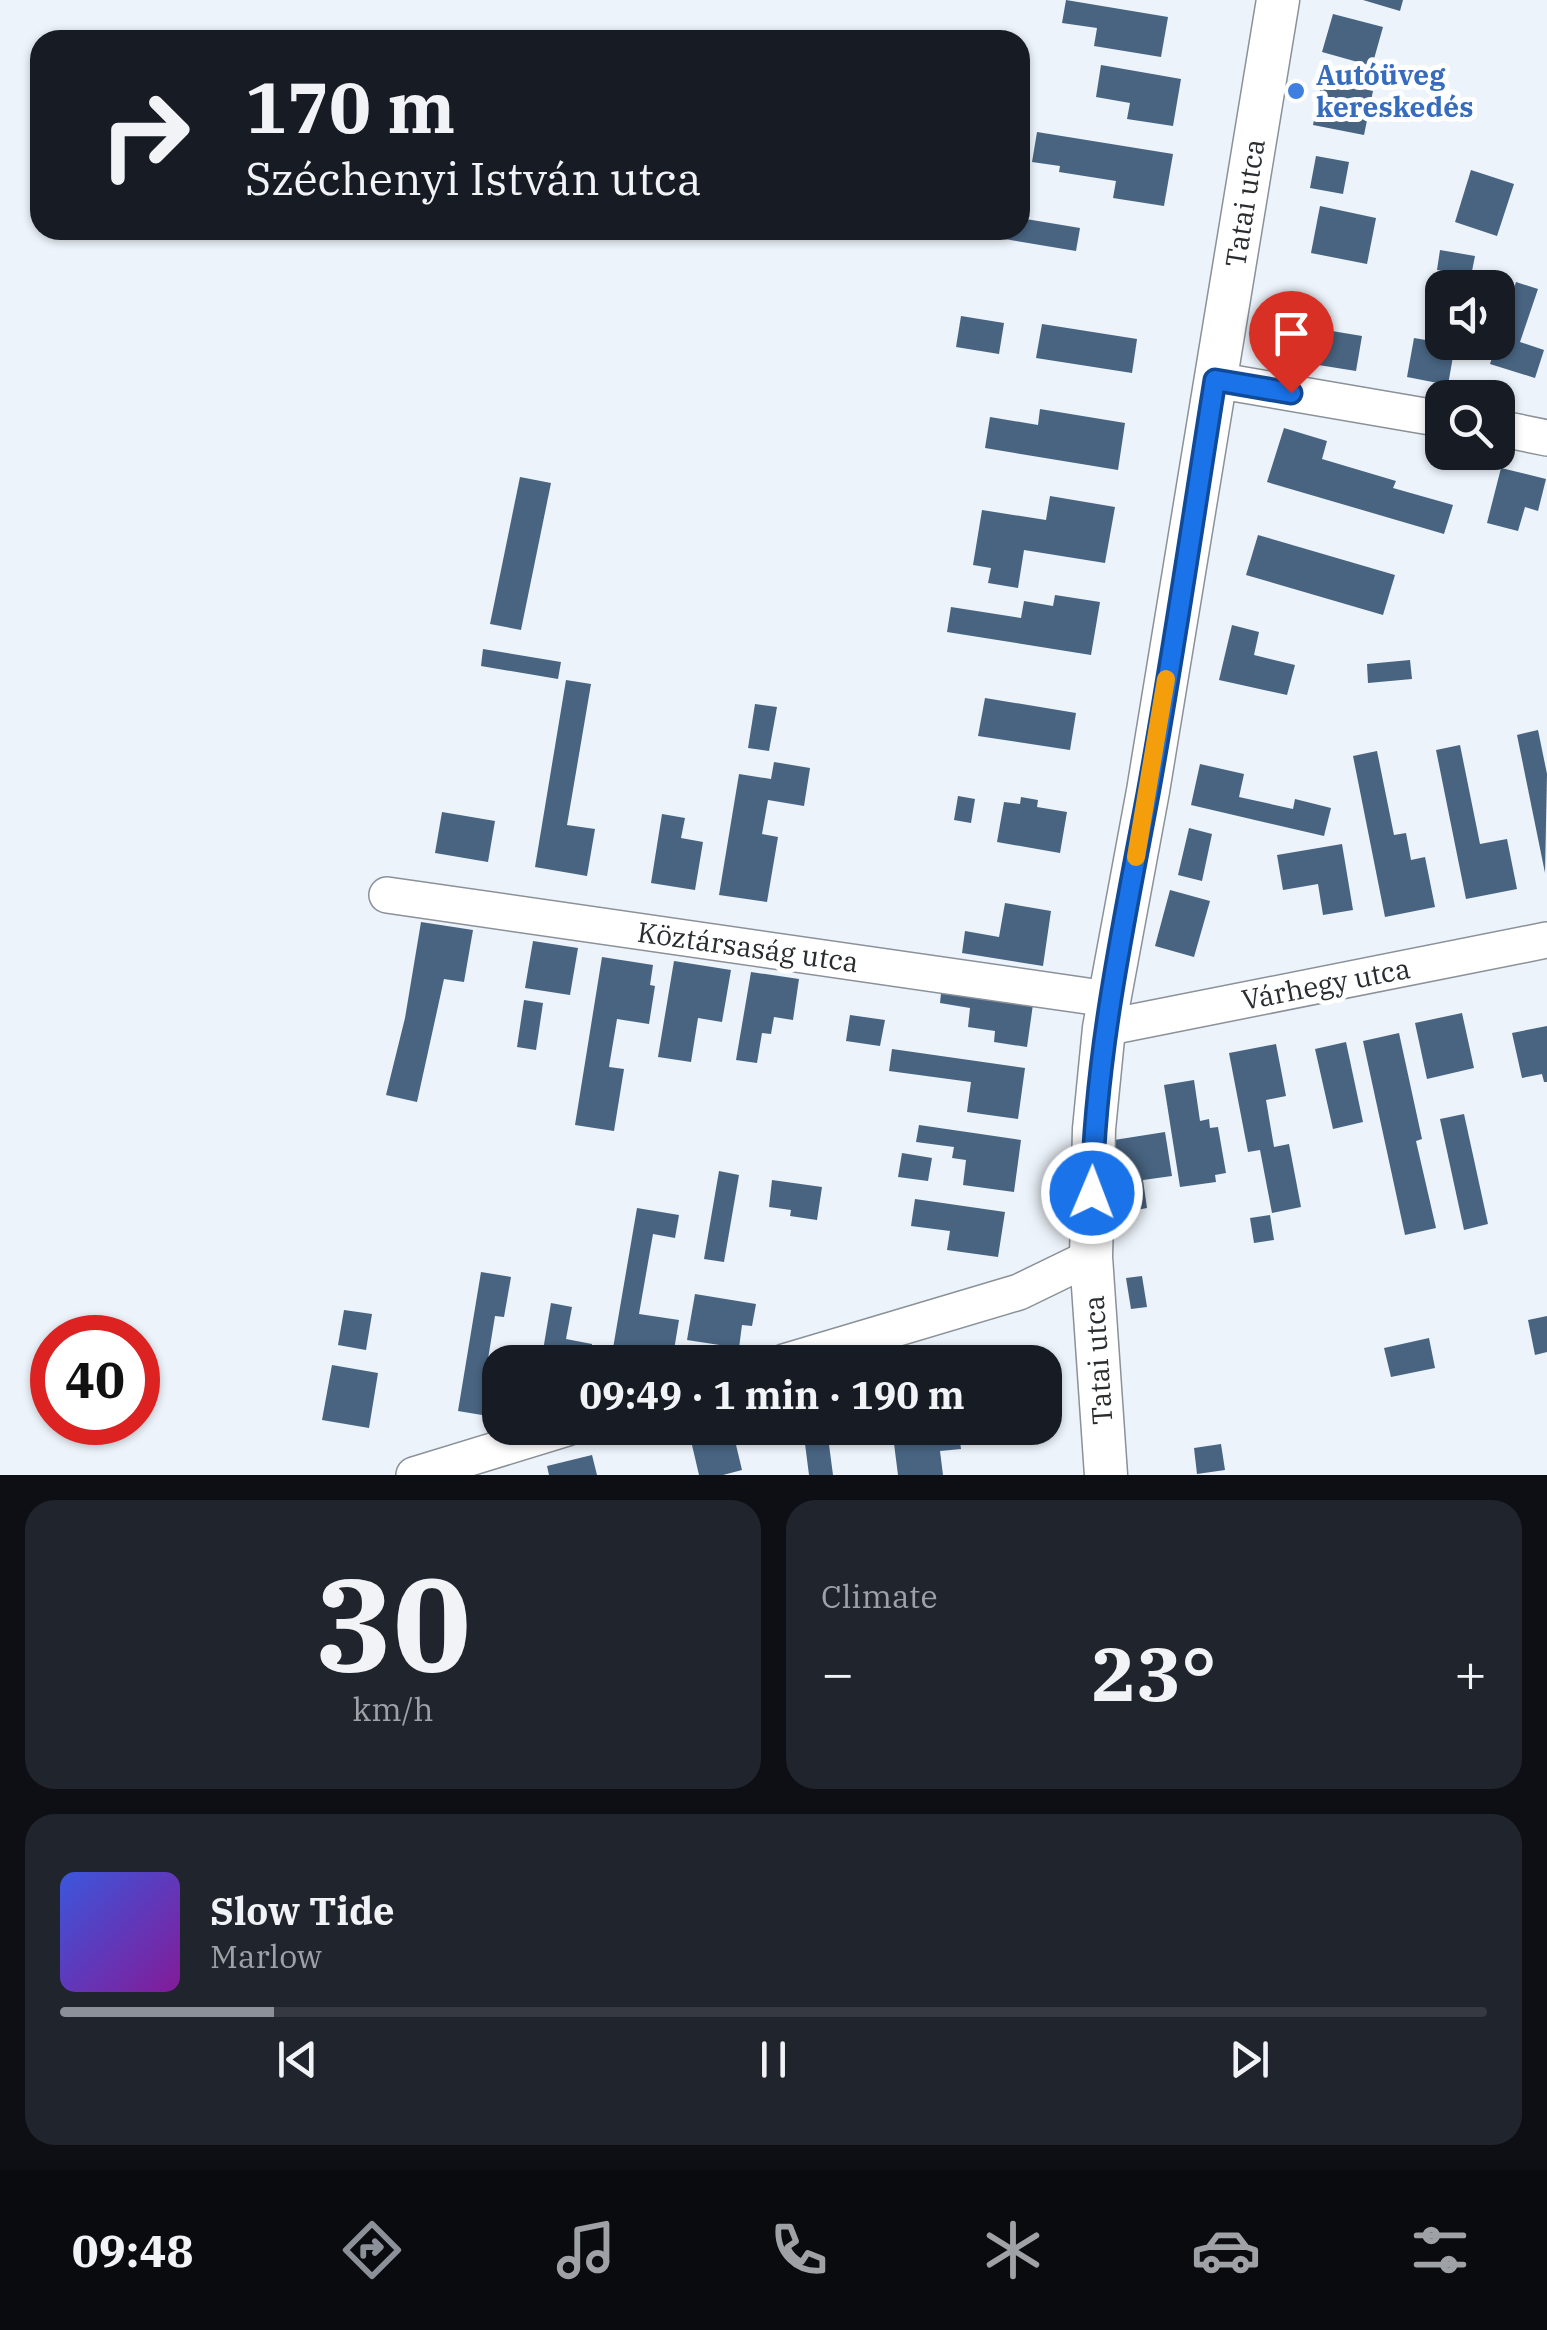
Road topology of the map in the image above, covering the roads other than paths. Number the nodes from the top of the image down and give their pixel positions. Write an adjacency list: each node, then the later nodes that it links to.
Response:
1 (1278, 0): 2 (street, Tatai utca)
2 (1215, 380): 3 (street); 8 (street, Tatai utca)
3 (1425, 416)
4 (1515, 431): 5 (street)
5 (1547, 438)
6 (387, 894): 8 (street, Köztársaság utca)
7 (1547, 940): 8 (street, Várhegy utca)
8 (1106, 1013): 9 (street, Tatai utca)
9 (1091, 1257): 10 (street); 13 (street, Tatai utca)
10 (841, 1345)
11 (512, 1445): 12 (street)
12 (414, 1475)
13 (1106, 1475)

